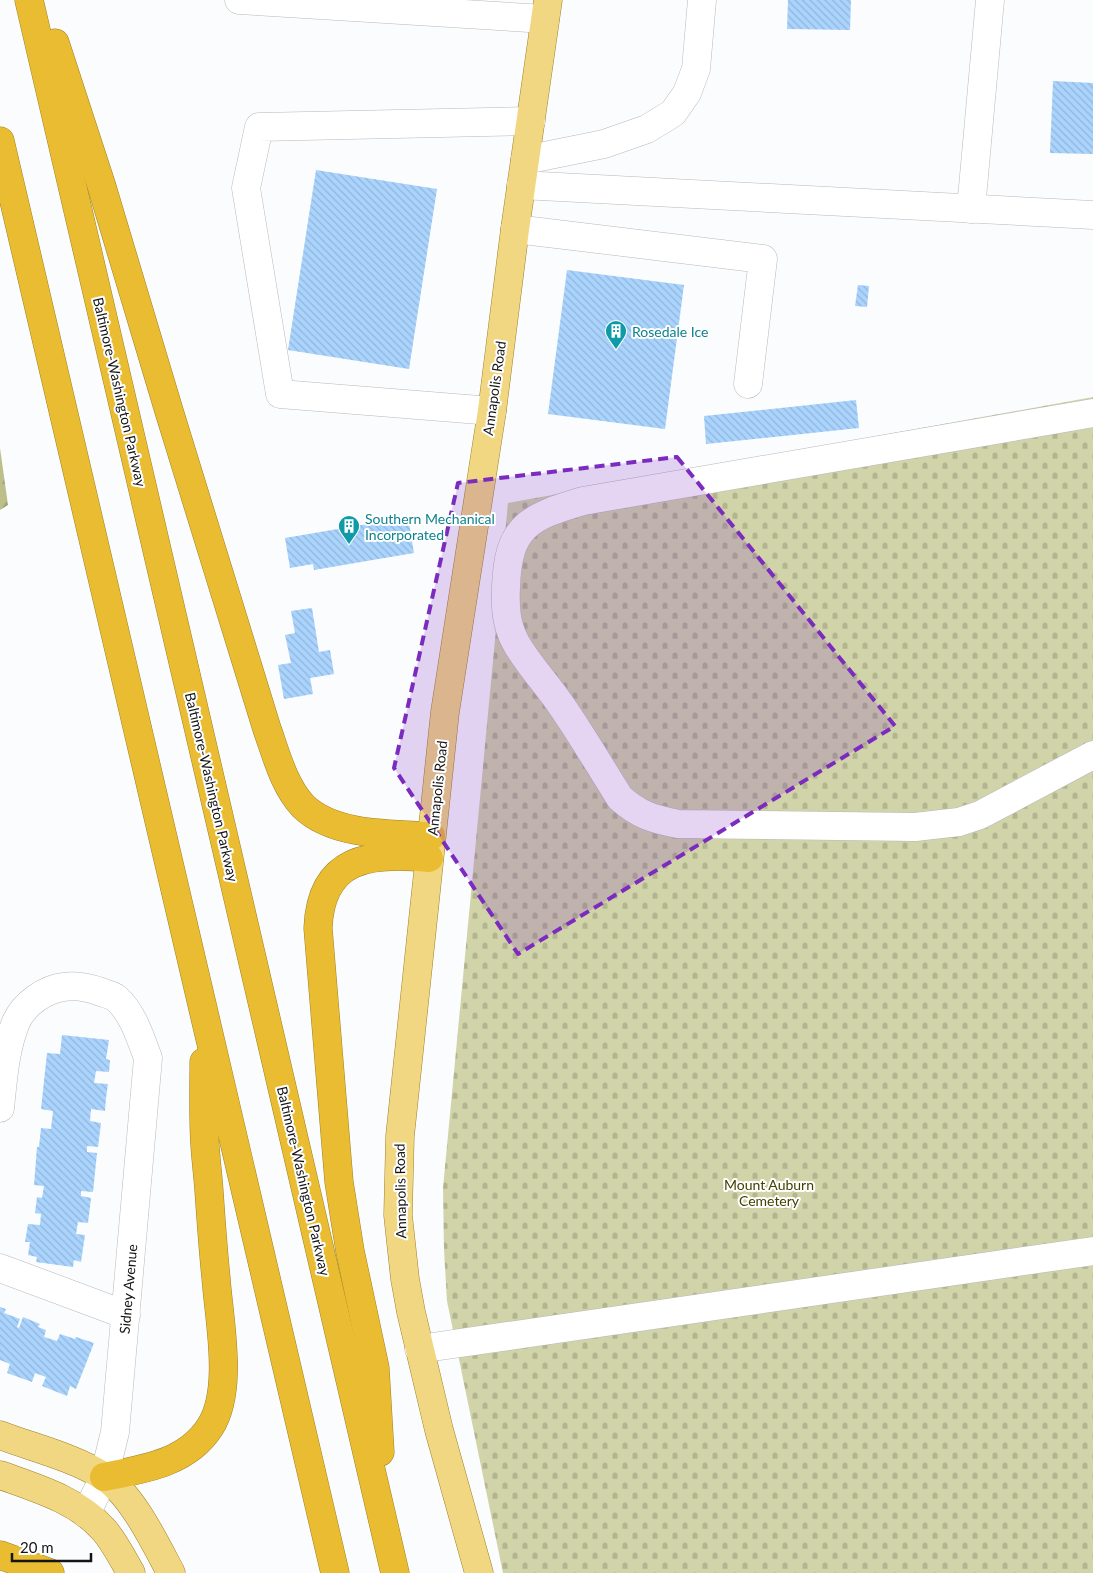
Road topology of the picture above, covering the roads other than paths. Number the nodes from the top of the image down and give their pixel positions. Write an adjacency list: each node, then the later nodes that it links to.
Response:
1 (29, 0): 28 (highway, Baltimore-Washington Parkway)
2 (41, 0): 17 (highway)
3 (239, 0): 6 (street)
4 (702, 0): 9 (street)
5 (990, 0): 10 (street)
6 (546, 10): 7 (main road, Annapolis Road)
7 (530, 121): 9 (main road, Annapolis Road); 14 (street)
8 (0, 141): 18 (highway)
9 (523, 172): 10 (street); 12 (main road, Annapolis Road)
10 (971, 209): 11 (street)
11 (1093, 215)
12 (515, 229): 13 (street); 14 (main road, Annapolis Road)
13 (748, 384)
14 (492, 410): 17 (main road, Annapolis Road)
15 (1093, 413): 16 (street)
16 (1093, 755)
17 (430, 847): 23 (main road, Annapolis Road); 28 (highway)
18 (204, 1011): 26 (highway); 33 (highway)
19 (0, 1108): 22 (street, Sidney Avenue)
20 (1093, 1251): 23 (street)
21 (0, 1268): 22 (street)
22 (126, 1316): 26 (street, Sidney Avenue)
23 (419, 1349): 35 (main road, Annapolis Road)
24 (0, 1435): 26 (main road)
25 (0, 1475): 27 (main road)
26 (104, 1477): 27 (street, Sidney Avenue); 32 (main road)
27 (86, 1514): 31 (main road)
28 (384, 1525): 34 (highway, Baltimore-Washington Parkway)
29 (0, 1555): 30 (highway)
30 (50, 1573)
31 (131, 1573)
32 (171, 1573)
33 (334, 1573)
34 (395, 1573)
35 (480, 1573)

